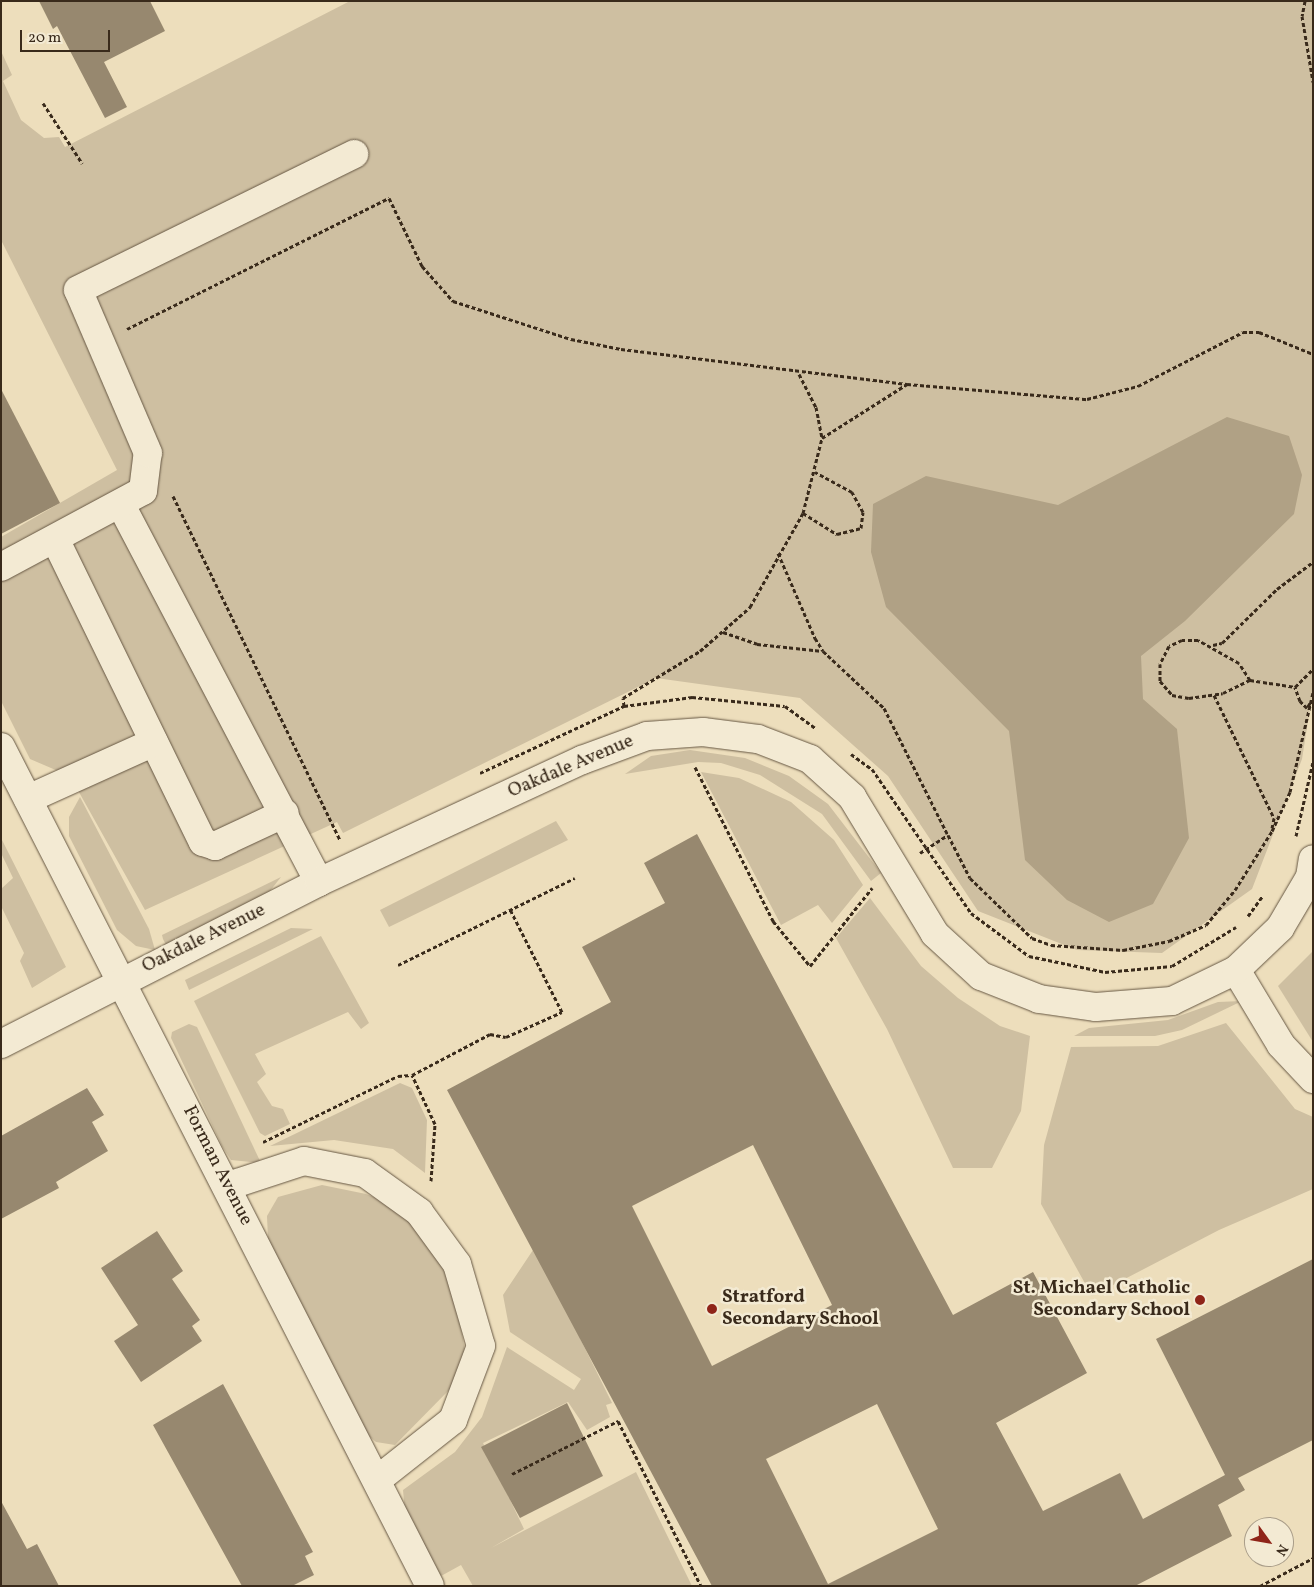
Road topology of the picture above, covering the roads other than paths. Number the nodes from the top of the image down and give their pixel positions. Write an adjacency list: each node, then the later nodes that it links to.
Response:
1 (354, 154): 2 (street)
2 (121, 504): 3 (street); 8 (street)
3 (55, 539): 4 (street); 5 (street)
4 (1, 568)
5 (154, 742): 7 (street); 8 (street)
6 (1, 747): 7 (street, Forman Avenue)
7 (28, 799): 12 (street, Forman Avenue)
8 (285, 813): 10 (street)
9 (1303, 853): 11 (street, Oakdale Avenue)
10 (319, 882): 11 (street, Oakdale Avenue); 12 (street, Oakdale Avenue)
11 (1236, 970): 14 (street)
12 (120, 980): 13 (street, Oakdale Avenue); 15 (street, Forman Avenue)
13 (1, 1044)
14 (1313, 1079)
15 (228, 1186): 16 (street, Forman Avenue); 16 (street)
16 (377, 1480): 17 (street, Forman Avenue)
17 (430, 1586)

